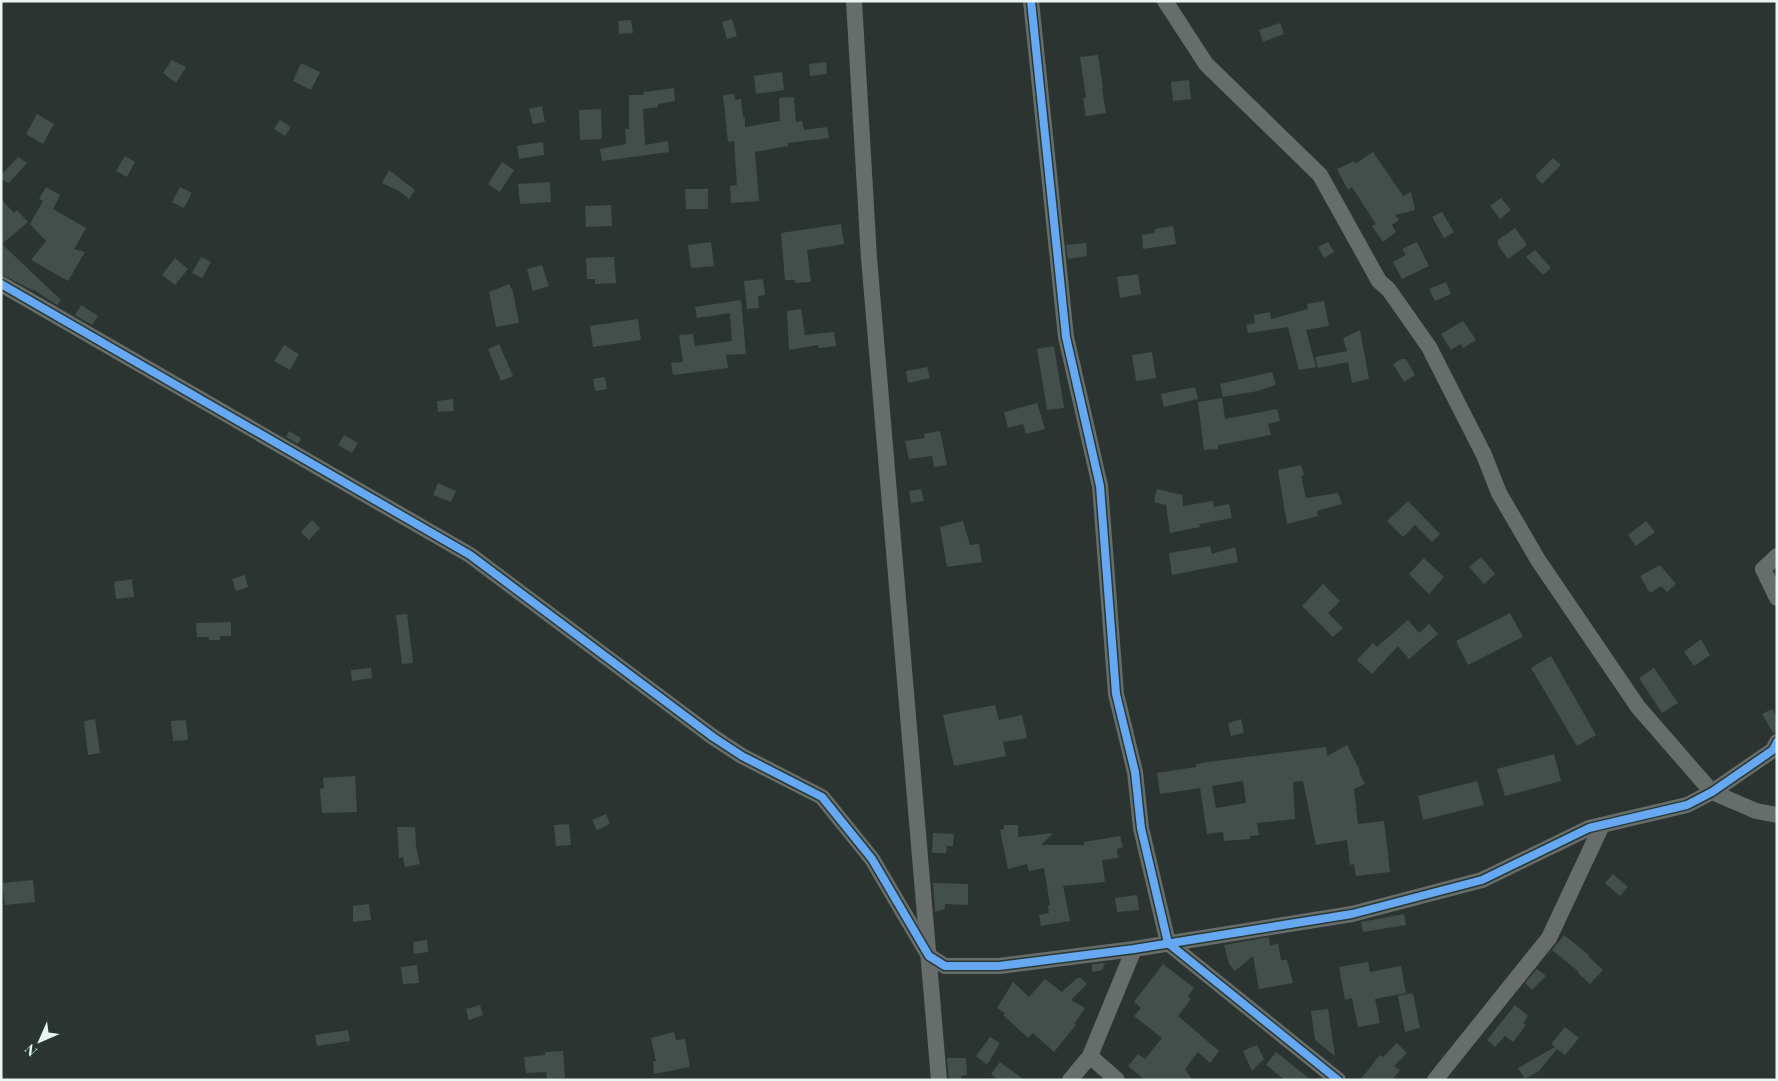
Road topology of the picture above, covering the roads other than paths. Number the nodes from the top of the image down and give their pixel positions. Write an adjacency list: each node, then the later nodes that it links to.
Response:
1 (854, 1): 13 (street)
2 (1031, 1): 11 (street)
3 (1165, 1): 8 (street)
4 (1, 284): 13 (street)
5 (1777, 556): 6 (street)
6 (1777, 598)
7 (1777, 742): 8 (street)
8 (1712, 792): 9 (street); 10 (street)
9 (1777, 815)
10 (1602, 825): 11 (street); 19 (street)
11 (1168, 943): 12 (street); 18 (street)
12 (1134, 949): 13 (street); 14 (street)
13 (929, 956): 15 (street)
14 (1090, 1056): 16 (street); 17 (street)
15 (940, 1080)
16 (1070, 1080)
17 (1117, 1080)
18 (1338, 1080)
19 (1435, 1080)

